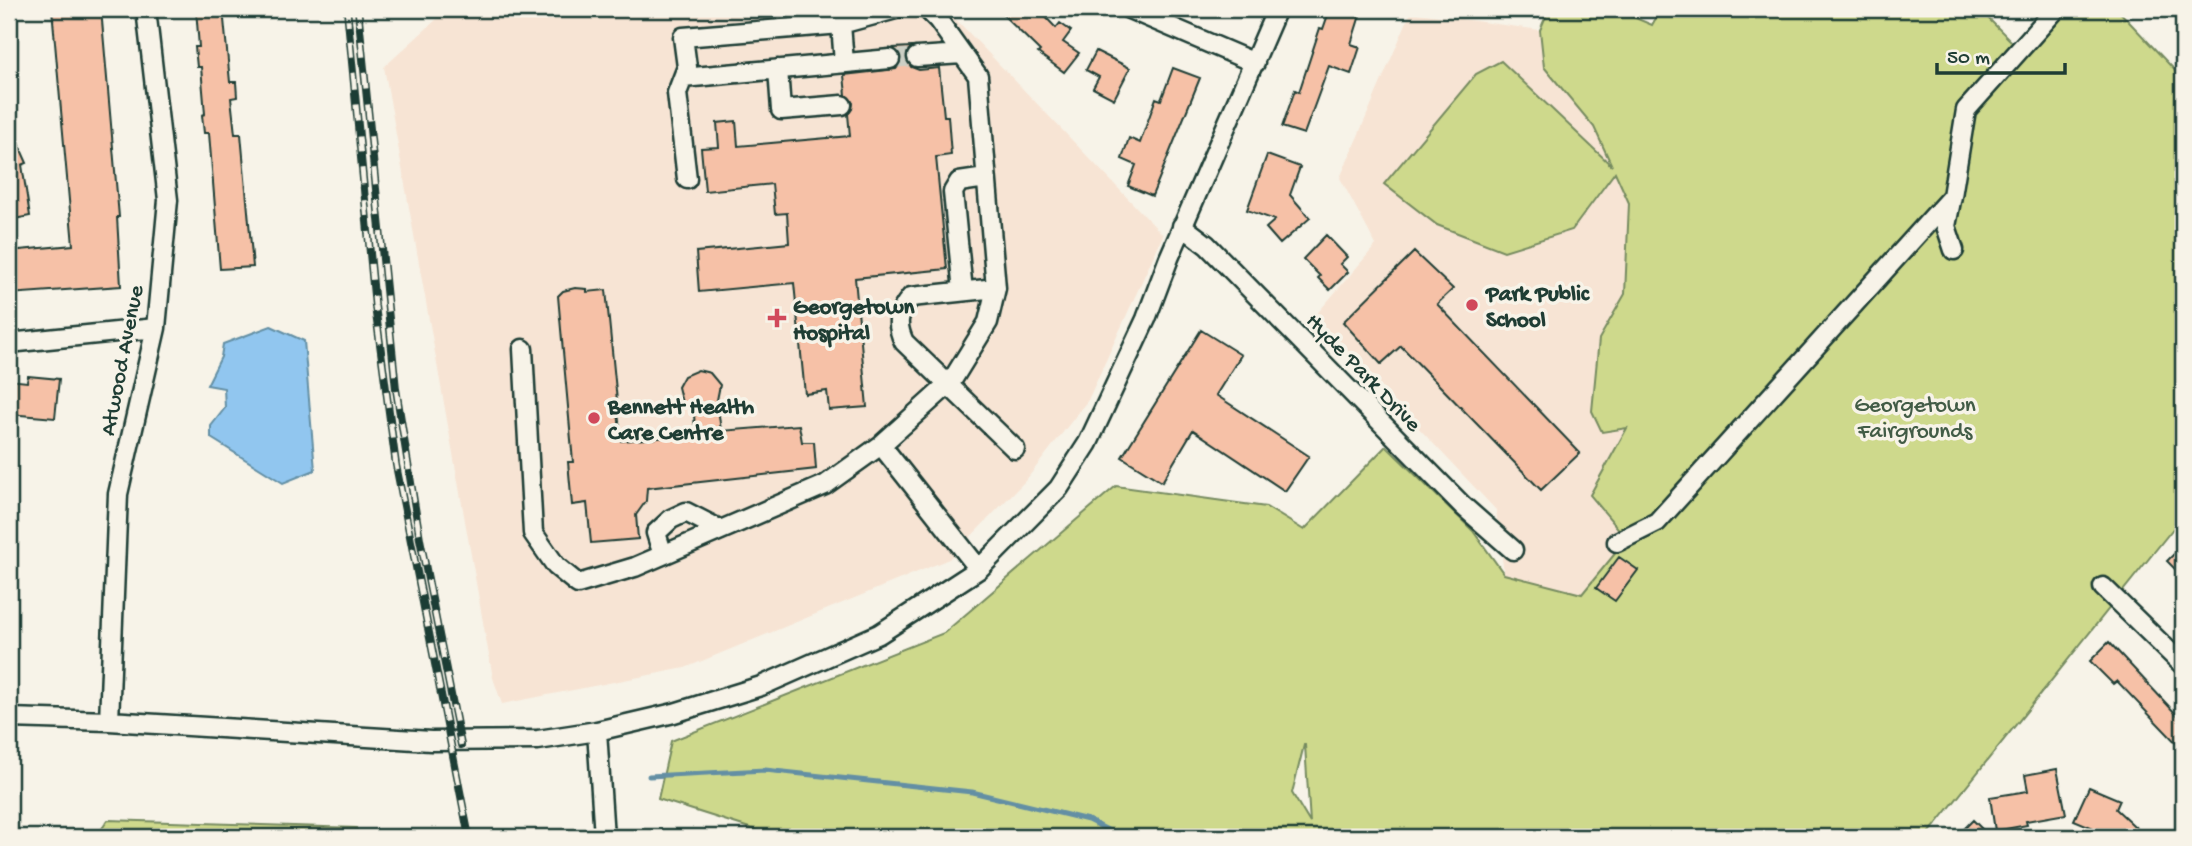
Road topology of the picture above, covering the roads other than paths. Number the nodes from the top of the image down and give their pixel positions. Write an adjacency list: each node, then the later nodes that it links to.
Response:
1 (146, 9): 23 (street, Atwood Avenue)
2 (897, 9): 7 (street)
3 (927, 9): 8 (street)
4 (1129, 9): 12 (street)
5 (1277, 9): 12 (street)
6 (2056, 9): 18 (street)
7 (841, 24): 11 (street); 14 (street)
8 (962, 54): 9 (street); 16 (street)
9 (917, 57)
10 (890, 59): 11 (street)
11 (844, 63): 13 (street)
12 (1255, 63): 19 (street)
13 (778, 69): 14 (street); 15 (street)
14 (683, 78): 17 (street)
15 (842, 105)
16 (986, 178): 21 (street); 22 (street)
17 (687, 179)
18 (1952, 196): 20 (street); 30 (street)
19 (1182, 226): 31 (street, Hyde Park Drive); 33 (street)
20 (1954, 250)
21 (996, 288): 22 (street); 26 (street)
22 (963, 291): 26 (street)
23 (156, 328): 24 (street); 37 (street, Atwood Avenue)
24 (9, 343)
25 (523, 349): 32 (street)
26 (947, 386): 27 (street); 28 (street)
27 (881, 445): 29 (street); 33 (street)
28 (1015, 449)
29 (721, 530): 32 (street); 32 (street)
30 (1617, 542)
31 (1513, 550)
32 (663, 555)
33 (979, 569): 38 (street)
34 (2104, 587): 35 (street)
35 (2183, 666)
36 (9, 718): 37 (street)
37 (109, 721): 38 (street)
38 (597, 731): 39 (street)
39 (604, 837)

